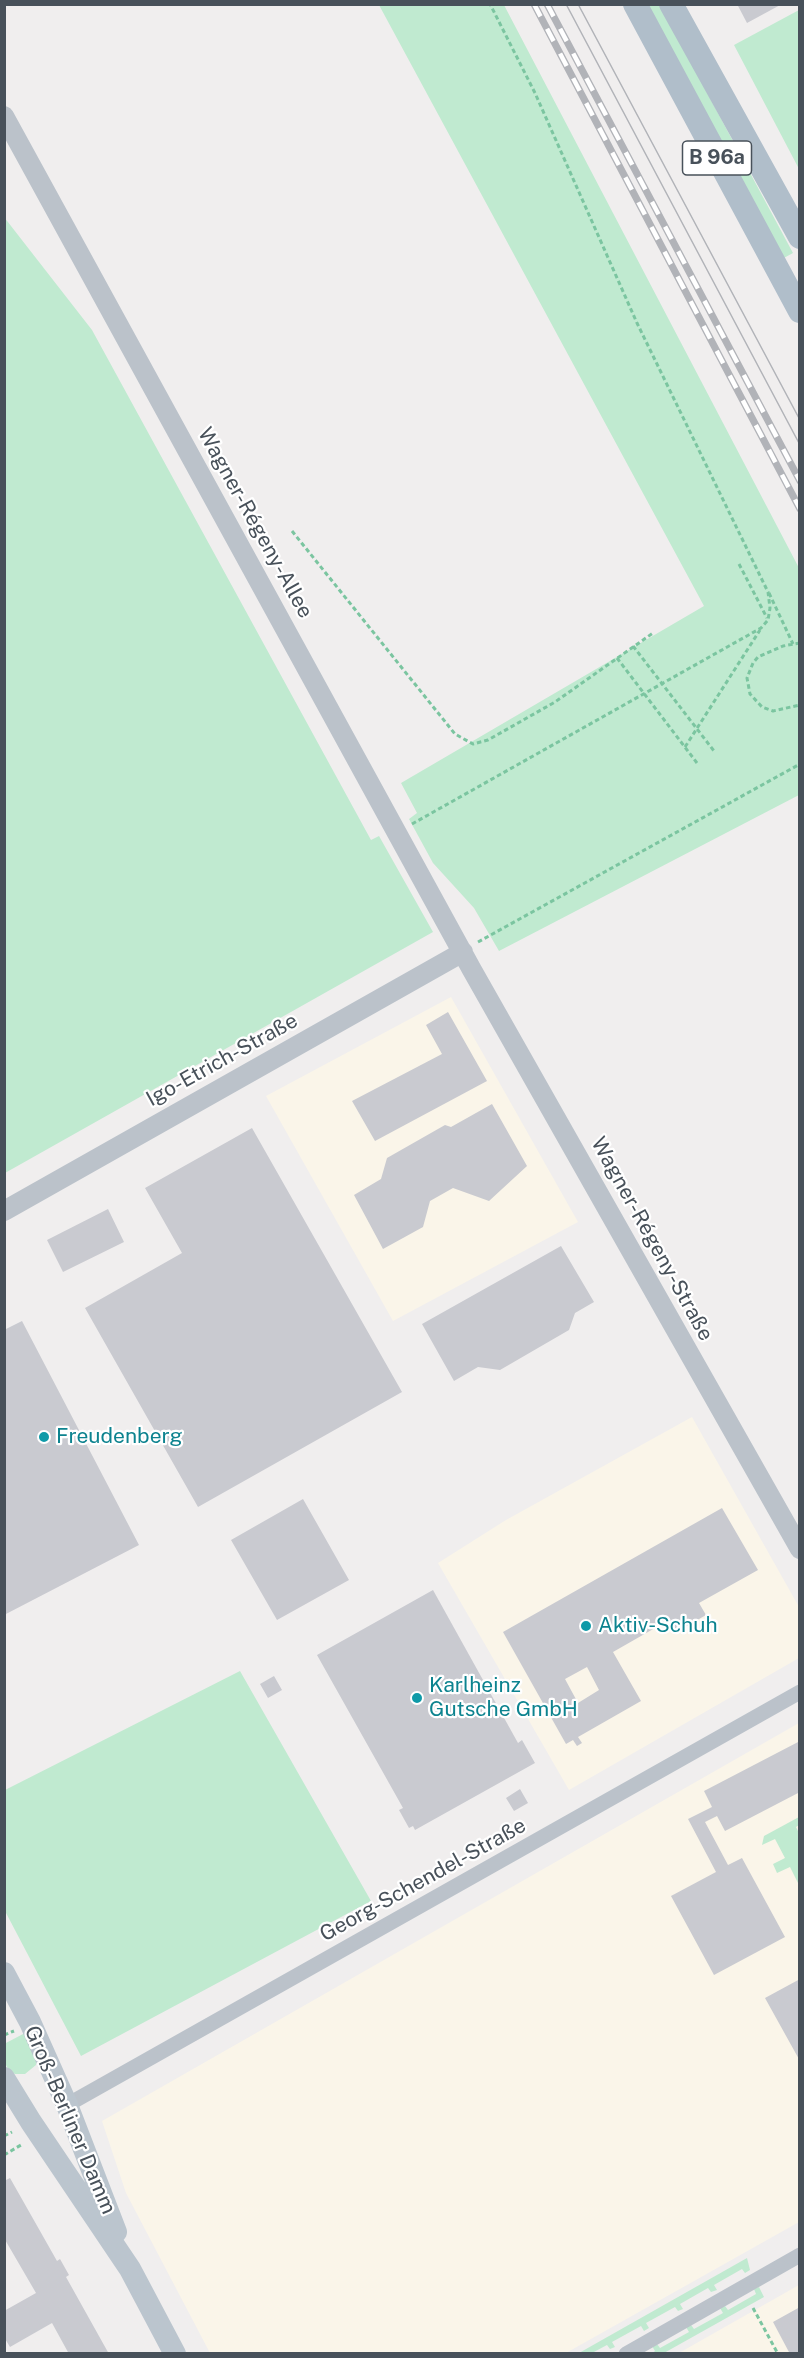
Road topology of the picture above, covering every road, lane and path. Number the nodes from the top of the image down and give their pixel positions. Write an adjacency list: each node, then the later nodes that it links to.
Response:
1 (490, 4): 9 (path)
2 (635, 4): 6 (main road, B 96a)
3 (671, 4): 5 (main road, B 96a)
4 (4, 116): 25 (street, Wagner-Régeny-Allee)
5 (800, 237)
6 (800, 311)
7 (292, 531): 16 (path)
8 (739, 564): 10 (path)
9 (768, 592): 10 (path); 14 (path)
10 (768, 620): 11 (path)
11 (761, 628): 17 (path); 20 (path)
12 (653, 633): 15 (path)
13 (800, 643): 14 (path)
14 (793, 644): 19 (path)
15 (633, 646): 16 (path); 17 (path)
16 (617, 658): 18 (path)
17 (662, 683): 18 (path); 20 (path)
18 (644, 693): 21 (path); 25 (path)
19 (800, 705)
20 (696, 729): 21 (path); 22 (path)
21 (685, 747): 23 (path)
22 (714, 751)
23 (697, 763)
24 (800, 764): 26 (path)
25 (397, 833): 27 (street, Wagner-Régeny-Allee)
26 (487, 937)
27 (463, 952): 28 (street, Igo-Etrich-Straße); 29 (street, Wagner-Régeny-Straße)
28 (4, 1210)
29 (800, 1548)
30 (800, 1692): 33 (street, Georg-Schendel-Straße)
31 (4, 1973): 33 (main road, Groß-Berliner Damm)
32 (4, 2078): 34 (main road, Groß-Berliner Damm)
33 (67, 2105): 34 (main road); 39 (main road, Groß-Berliner Damm)
34 (21, 2127): 35 (path); 39 (main road, Groß-Berliner Damm)
35 (4, 2136)
36 (22, 2145): 37 (path)
37 (4, 2155)
38 (800, 2255): 42 (street)
39 (130, 2270): 41 (main road, Groß-Berliner Damm)
40 (753, 2308): 43 (path)
41 (175, 2354)
42 (626, 2354)
43 (778, 2354)

